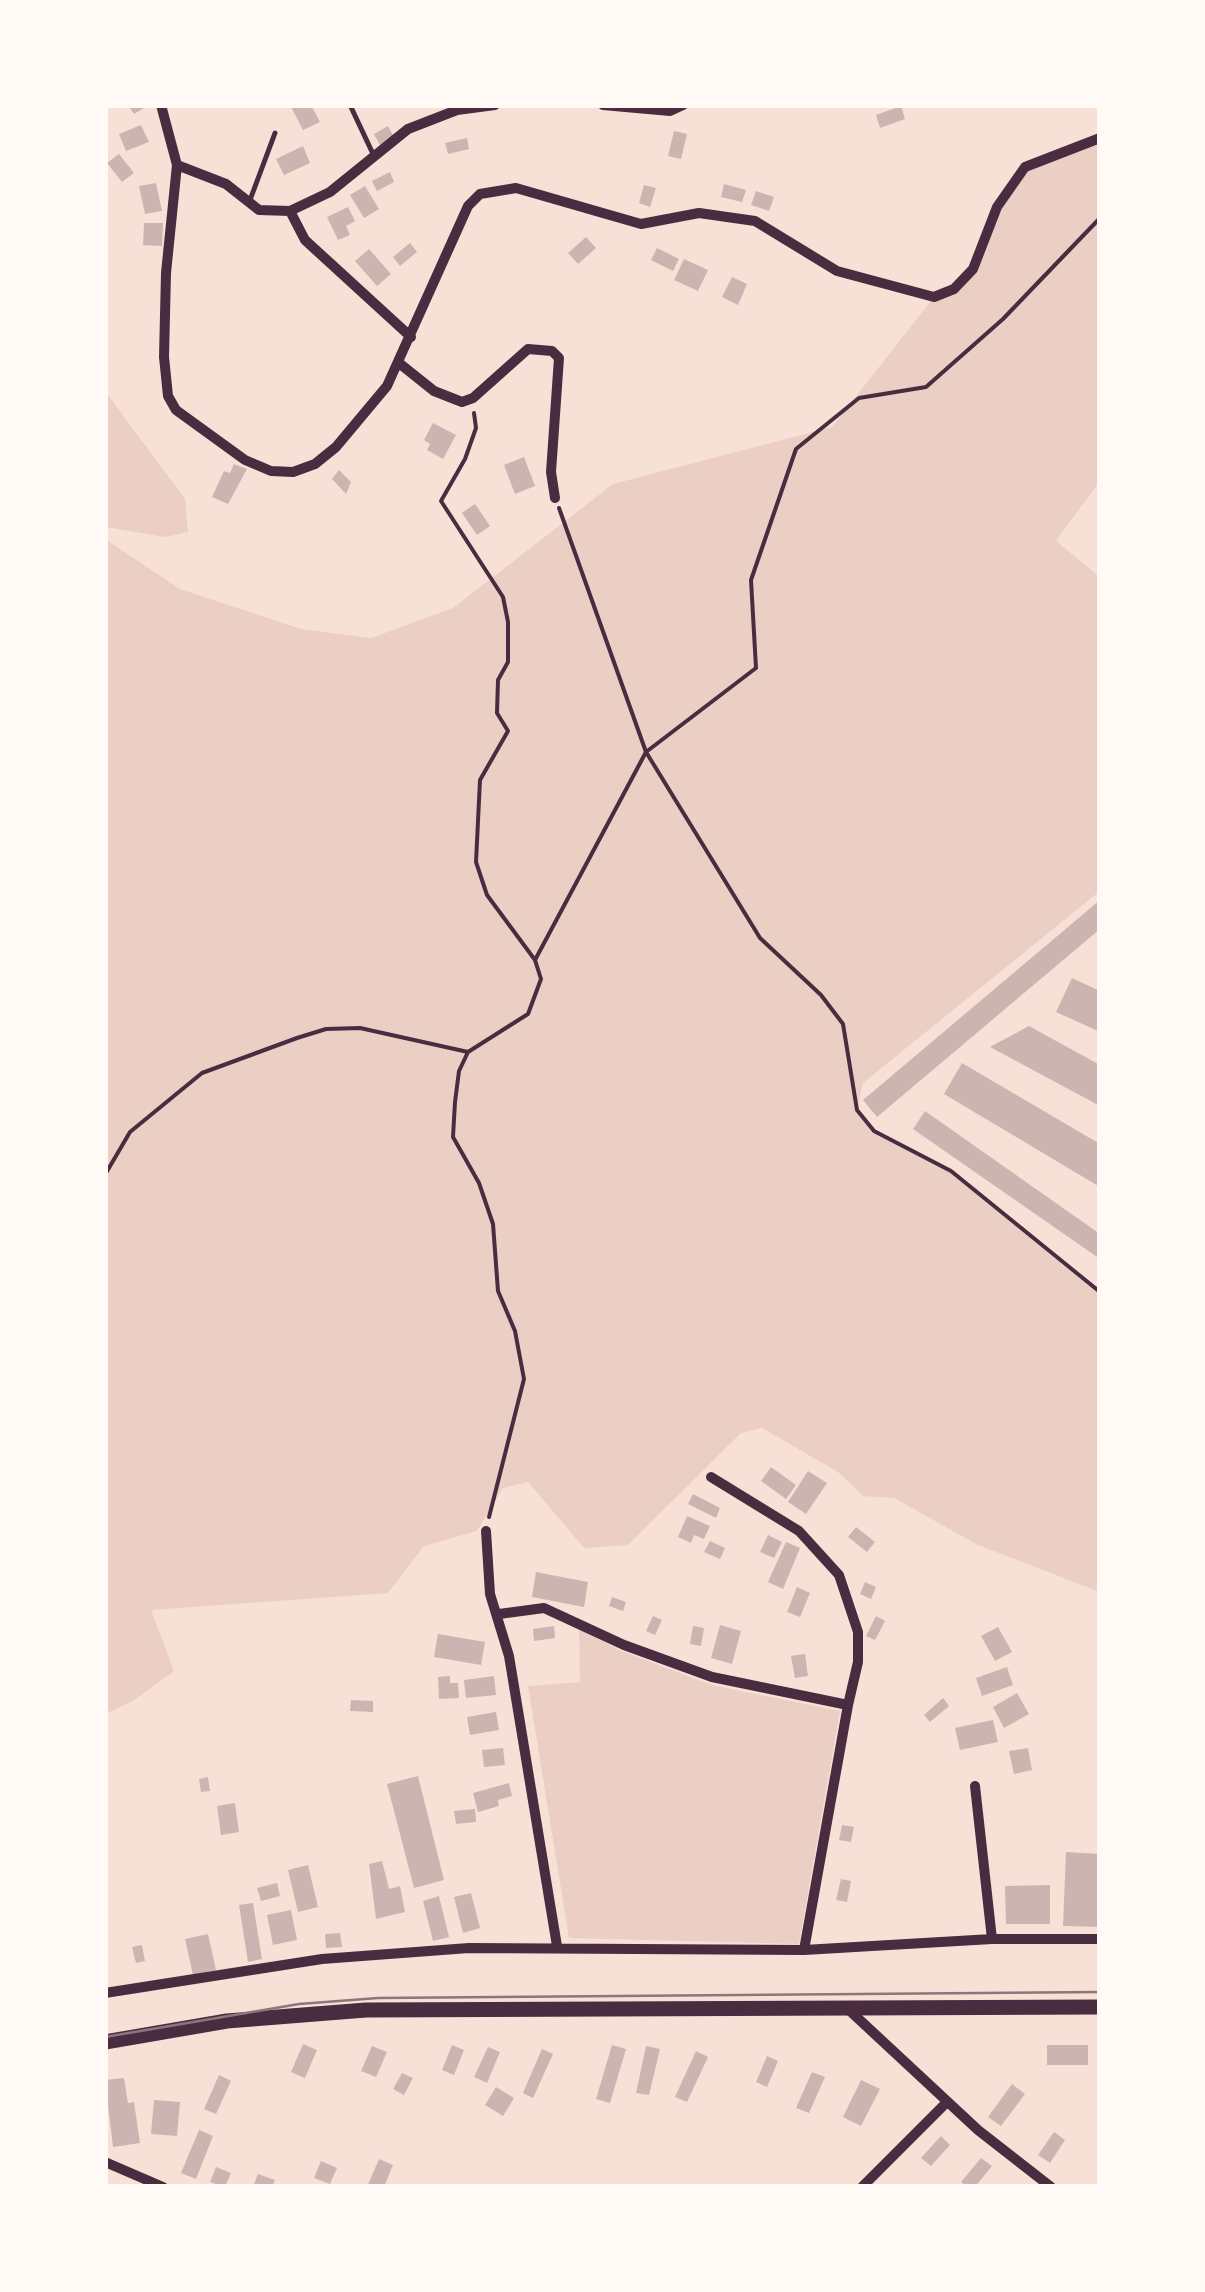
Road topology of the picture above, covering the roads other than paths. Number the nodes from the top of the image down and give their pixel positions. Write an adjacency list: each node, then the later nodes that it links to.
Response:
1 (161, 105): 9 (street)
2 (350, 105): 8 (lane)
3 (495, 105): 8 (street)
4 (603, 105): 5 (street)
5 (683, 105)
6 (275, 133): 10 (lane)
7 (1100, 138): 12 (street)
8 (376, 159): 11 (street)
9 (177, 165): 10 (street); 13 (street)
10 (250, 200): 11 (street)
11 (290, 211): 12 (street)
12 (411, 337): 13 (street)
13 (400, 363): 14 (street)
14 (555, 498)
15 (711, 1477): 18 (street)
16 (486, 1531): 17 (street)
17 (499, 1614): 18 (street); 22 (street)
18 (848, 1705): 23 (street)
19 (975, 1786): 20 (street)
20 (992, 1939): 21 (street); 23 (street)
21 (1100, 1939)
22 (557, 1946): 23 (street); 24 (street)
23 (804, 1950)
24 (105, 1993)
25 (1100, 2007): 26 (main road)
26 (849, 2010): 27 (main road); 28 (street)
27 (105, 2042)
28 (947, 2102): 31 (street); 32 (street)
29 (105, 2162): 30 (street)
30 (163, 2187)
31 (862, 2187)
32 (1050, 2187)

